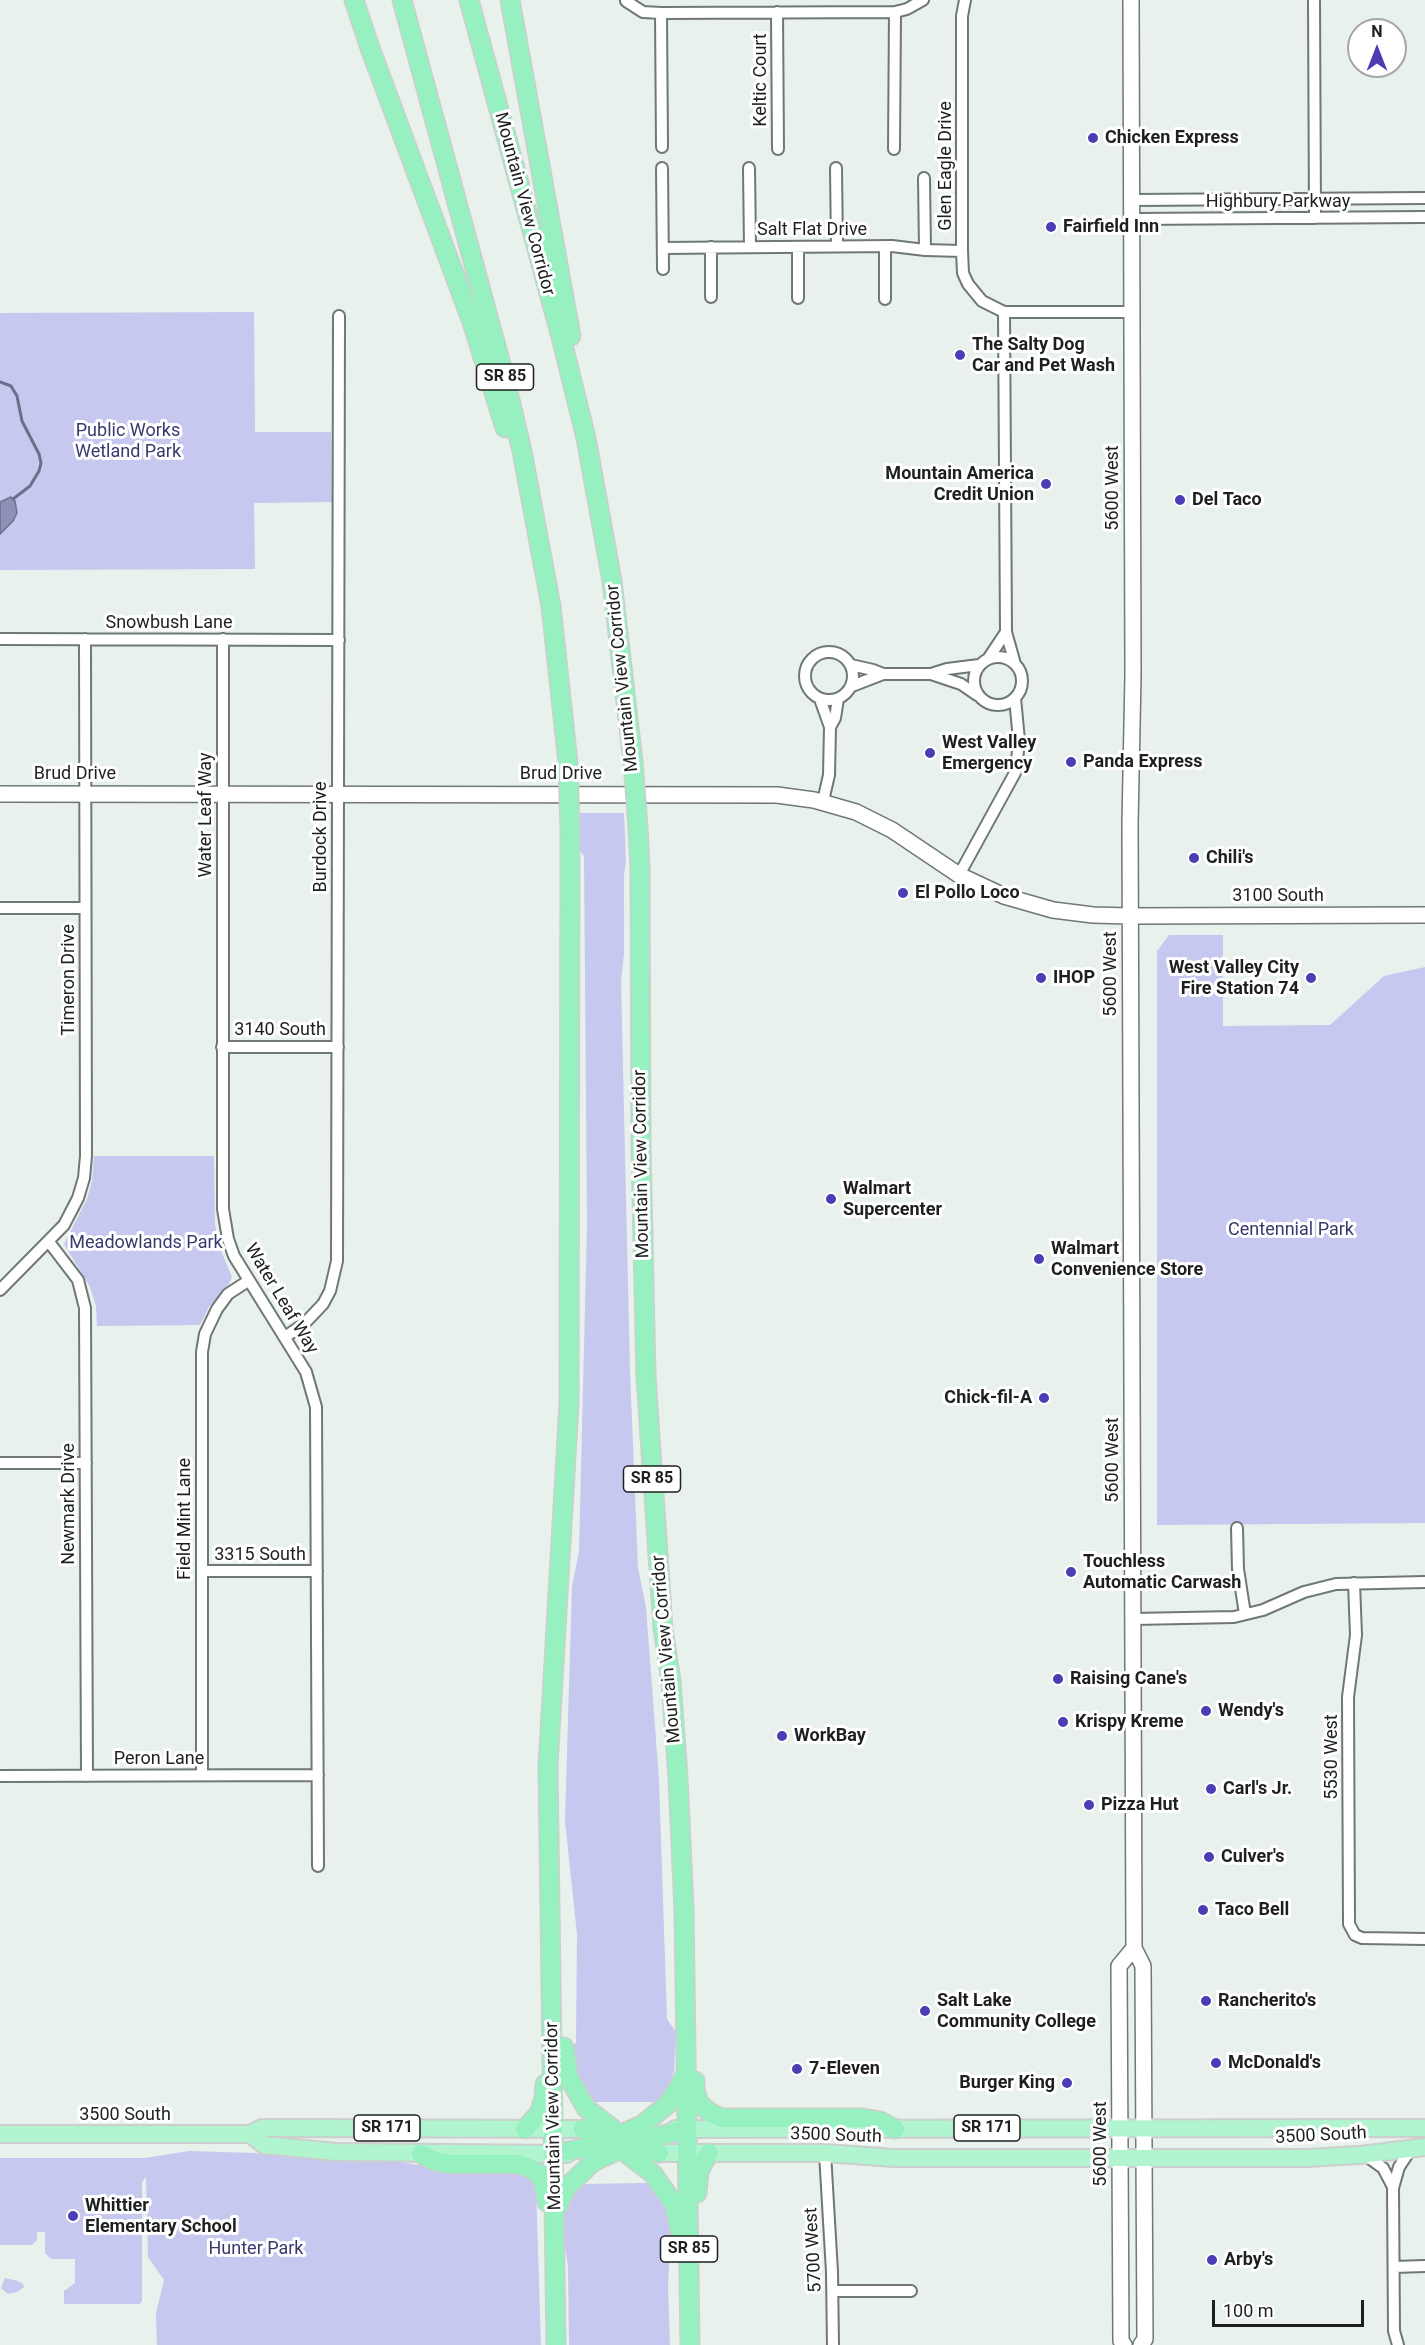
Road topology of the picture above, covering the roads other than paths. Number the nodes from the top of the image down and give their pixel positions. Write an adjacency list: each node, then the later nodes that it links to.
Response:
1 (354, 0): 59 (highway)
2 (402, 0): 59 (highway, Mountain View Corridor / SR 85)
3 (468, 0): 42 (highway, Mountain View Corridor / SR 85)
4 (510, 0): 42 (highway)
5 (923, 0): 12 (street)
6 (965, 0): 34 (street, Glen Eagle Drive)
7 (1131, 0): 23 (main road, 5600 West)
8 (1314, 0): 21 (street)
9 (626, 1): 13 (street)
10 (822, 6): 11 (street); 12 (street)
11 (777, 12): 13 (street); 15 (street, Keltic Court)
12 (895, 12): 16 (street)
13 (661, 13): 14 (street)
14 (662, 147)
15 (778, 149)
16 (894, 149)
17 (662, 168): 32 (street)
18 (749, 168): 31 (street)
19 (836, 168): 28 (street)
20 (924, 178): 33 (street)
21 (1315, 198): 22 (street, Highbury Parkway); 23 (street, Highbury Parkway); 25 (street)
22 (1425, 198)
23 (1132, 200): 26 (main road, 5600 West)
24 (1425, 217): 25 (street, Highbury Parkway)
25 (1315, 218): 26 (street, Highbury Parkway)
26 (1132, 219): 40 (main road, 5600 West)
27 (798, 246): 28 (street, Salt Flat Drive); 31 (street, Salt Flat Drive); 37 (street)
28 (837, 246): 29 (street, Salt Flat Drive)
29 (885, 246): 33 (street, Salt Flat Drive); 38 (street)
30 (711, 247): 31 (street, Salt Flat Drive); 32 (street, Salt Flat Drive); 36 (street)
31 (750, 247)
32 (663, 248): 35 (street)
33 (925, 250): 34 (street, Salt Flat Drive)
34 (962, 251): 39 (street, Glen Eagle Drive)
35 (663, 269)
36 (711, 297)
37 (798, 298)
38 (885, 299)
39 (1004, 312): 40 (street); 43 (street)
40 (1132, 312): 71 (main road, 5600 West)
41 (339, 316): 47 (street, Burdock Drive)
42 (579, 409): 94 (highway, Mountain View Corridor / SR 85, bridge)
43 (1006, 632): 48 (street); 49 (street)
44 (0, 639): 45 (street, Snowbush Lane)
45 (85, 639): 46 (street, Snowbush Lane); 63 (street, Timeron Drive)
46 (223, 639): 47 (street, Snowbush Lane); 64 (street, Water Leaf Way)
47 (339, 640): 65 (street, Burdock Drive)
48 (984, 662): 49 (street); 52 (street); 54 (street)
49 (1015, 664): 55 (street)
50 (851, 665): 51 (street); 53 (street); 56 (street)
51 (883, 674): 52 (street); 53 (street)
52 (931, 674): 54 (street)
53 (852, 686): 57 (street)
54 (980, 698): 58 (street)
55 (1015, 698): 58 (street); 60 (street)
56 (820, 699): 57 (street); 61 (street)
57 (838, 699): 61 (street)
58 (1002, 705): 60 (street)
59 (563, 708): 91 (highway, Mountain View Corridor / SR 85, bridge)
60 (1017, 723): 67 (street)
61 (830, 727): 66 (street)
62 (0, 794): 63 (main road, Brud Drive)
63 (85, 794): 64 (main road, Brud Drive); 69 (street, Timeron Drive)
64 (223, 794): 65 (main road, Brud Drive); 72 (street, Water Leaf Way)
65 (338, 794): 66 (main road, Brud Drive); 73 (street, Burdock Drive)
66 (823, 801): 67 (main road, Brud Drive)
67 (959, 875): 71 (main road, Brud Drive)
68 (0, 908): 69 (street)
69 (85, 908): 74 (street, Timeron Drive)
70 (1425, 915): 71 (main road, 3100 South)
71 (1130, 916): 86 (main road, 5600 West)
72 (222, 1047): 73 (street, 3140 South); 75 (street, Water Leaf Way)
73 (338, 1047): 77 (street, Burdock Drive)
74 (49, 1242): 76 (street, Timeron Drive); 79 (street, Newmark Drive)
75 (248, 1281): 77 (street, Water Leaf Way); 81 (street, Field Mint Lane)
76 (0, 1290)
77 (285, 1337): 82 (street, Water Leaf Way)
78 (0, 1463): 79 (street)
79 (86, 1463): 90 (street, Newmark Drive)
80 (1238, 1528): 85 (street)
81 (202, 1571): 82 (street, 3315 South); 87 (street, Field Mint Lane)
82 (317, 1571): 88 (street, Water Leaf Way)
83 (1354, 1582): 84 (street); 85 (street); 95 (street, 5530 West)
84 (1425, 1582)
85 (1245, 1614): 86 (street)
86 (1134, 1619): 96 (main road, 5600 West)
87 (202, 1775): 88 (street, Peron Lane); 90 (street, Peron Lane)
88 (318, 1775): 92 (street, Water Leaf Way)
89 (0, 1776): 90 (street, Peron Lane)
90 (87, 1776)
91 (548, 1824): 93 (highway, Mountain View Corridor / SR 85); 98 (highway)
92 (318, 1866)
93 (551, 1877): 99 (highway, Mountain View Corridor / SR 85); 108 (highway)
94 (684, 1909): 97 (highway, Mountain View Corridor / SR 85); 103 (highway)
95 (1425, 1939)
96 (1134, 1948): 104 (main road, 5600 West); 105 (main road, 5600 West)
97 (686, 2069): 102 (highway, Mountain View Corridor / SR 85); 108 (highway)
98 (525, 2128): 99 (main road, 3500 South / SR 171); 107 (main road, 3500 South / SR 171)
99 (554, 2128): 101 (main road, 3500 South / SR 171); 115 (highway, Mountain View Corridor / SR 85)
100 (1425, 2128): 105 (main road, 3500 South / SR 171)
101 (583, 2129): 108 (highway)
102 (687, 2129): 103 (main road, 3500 South / SR 171); 108 (highway); 111 (highway, Mountain View Corridor / SR 85)
103 (895, 2129): 104 (main road, 3500 South / SR 171)
104 (1120, 2129): 105 (main road, 3500 South / SR 171); 117 (main road, 5600 West)
105 (1144, 2129): 118 (main road, 5600 West)
106 (0, 2134): 107 (main road, 3500 South / SR 171)
107 (250, 2134): 114 (main road, 3500 South / SR 171)
108 (621, 2142): 110 (highway); 115 (highway); 120 (highway); 126 (highway)
109 (1418, 2148): 116 (main road, 3500 South / SR 171); 119 (street)
110 (659, 2153): 111 (main road, 3500 South / SR 171)
111 (687, 2153): 112 (main road, 3500 South / SR 171); 127 (highway, Mountain View Corridor / SR 85)
112 (709, 2153): 113 (main road, 3500 South / SR 171); 128 (highway)
113 (825, 2153): 117 (main road, 3500 South / SR 171); 124 (street, 5700 West)
114 (421, 2154): 115 (main road, 3500 South / SR 171); 125 (highway)
115 (554, 2154): 120 (highway, Mountain View Corridor / SR 85)
116 (1365, 2154): 118 (main road, 3500 South / SR 171); 119 (street)
117 (1120, 2158): 118 (main road, 3500 South / SR 171); 130 (main road, 5600 West)
118 (1144, 2158): 131 (main road, 5600 West)
119 (1393, 2188): 122 (street)
120 (555, 2214): 125 (highway, Mountain View Corridor / SR 85)
121 (1425, 2266): 122 (street)
122 (1394, 2267): 132 (street)
123 (911, 2290): 124 (street)
124 (833, 2291): 129 (street, 5700 West)
125 (555, 2345)
126 (684, 2345)
127 (690, 2345)
128 (698, 2345)
129 (833, 2345)
130 (1124, 2345)
131 (1141, 2345)
132 (1398, 2345)

